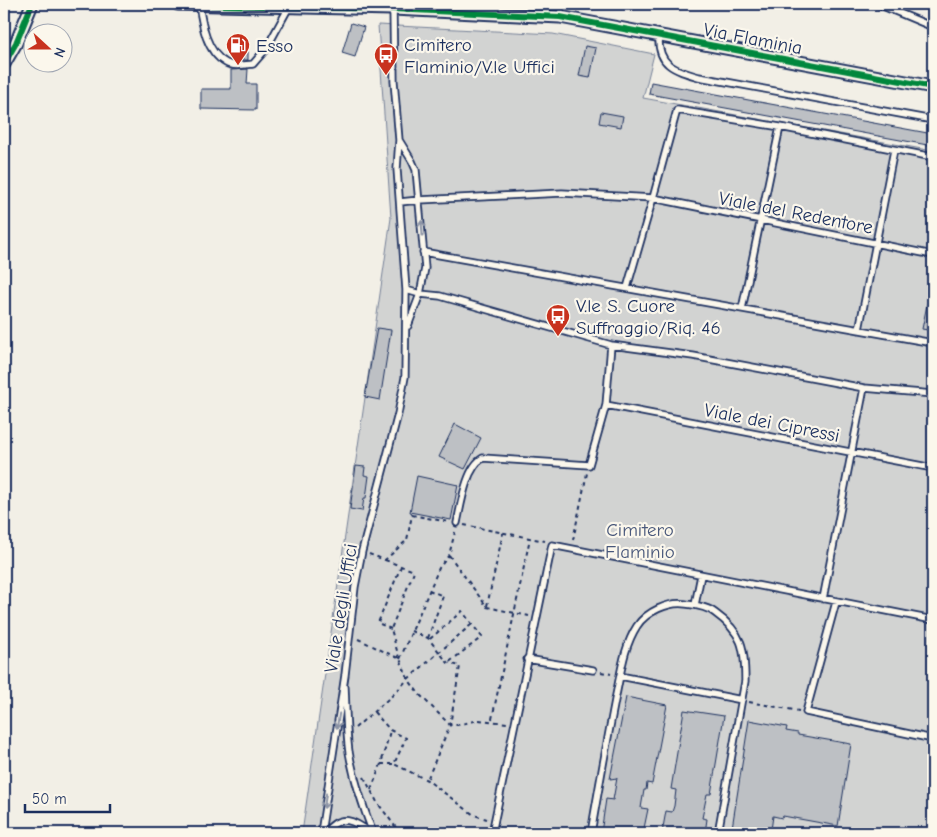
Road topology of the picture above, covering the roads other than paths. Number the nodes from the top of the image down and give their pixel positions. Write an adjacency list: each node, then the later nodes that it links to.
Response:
1 (32, 4): 11 (street)
2 (178, 4): 3 (street, Via Flaminia)
3 (199, 4): 6 (street, Via Flaminia); 6 (lane)
4 (562, 4): 8 (lane)
5 (878, 4): 9 (lane)
6 (289, 6): 7 (street, Via Flaminia)
7 (393, 9): 8 (street, Via Flaminia); 15 (lane, Viale degli Uffici)
8 (560, 17): 10 (street, Via Flaminia)
9 (933, 27)
10 (659, 35): 12 (street, Via Flaminia); 13 (lane)
11 (4, 64)
12 (933, 87)
13 (933, 120)
14 (780, 128): 16 (lane); 18 (lane); 21 (lane)
15 (399, 140): 19 (lane, Viale degli Uffici); 20 (lane, Viale degli Uffici)
16 (894, 150): 17 (lane); 22 (lane)
17 (933, 157)
18 (653, 198): 19 (lane, Viale del Redentore); 21 (lane, Viale del Redentore); 25 (lane)
19 (419, 200): 20 (lane, Viale del Redentore); 23 (lane, Viale degli Uffici, one-way to 19)
20 (400, 202): 26 (lane, Viale degli Uffici)
21 (761, 220): 22 (lane, Viale del Redentore); 28 (lane)
22 (876, 243): 24 (lane, Viale del Redentore); 30 (lane)
23 (423, 252): 25 (lane); 27 (lane, Viale degli Uffici)
24 (933, 255)
25 (626, 288): 28 (lane)
26 (406, 290): 27 (lane); 29 (lane, Viale degli Uffici)
27 (420, 294): 29 (lane, Viale degli Uffici); 32 (lane)
28 (742, 309): 30 (lane)
29 (406, 330): 46 (lane, Viale degli Uffici)
30 (859, 330): 31 (lane)
31 (933, 343)
32 (611, 345): 33 (lane); 35 (lane)
33 (864, 388): 34 (lane); 36 (lane)
34 (933, 394)
35 (606, 405): 36 (lane, Viale dei Cipressi); 38 (lane)
36 (850, 452): 37 (lane, Viale dei Cipressi); 40 (lane)
37 (933, 468)
38 (457, 523)
39 (701, 575): 40 (lane); 42 (lane); 44 (lane)
40 (823, 599): 41 (lane)
41 (836, 602): 43 (lane); 49 (lane)
42 (695, 605): 47 (lane); 48 (lane)
43 (933, 620)
44 (527, 659): 45 (lane); 53 (lane)
45 (593, 670)
46 (345, 674): 50 (lane, Viale degli Uffici, one-way to 50); 52 (lane)
47 (620, 676): 48 (lane); 54 (lane)
48 (742, 700): 55 (lane)
49 (933, 739)
50 (320, 833)
51 (326, 833): 52 (lane)
52 (372, 833)
53 (492, 833)
54 (590, 833)
55 (718, 833)

